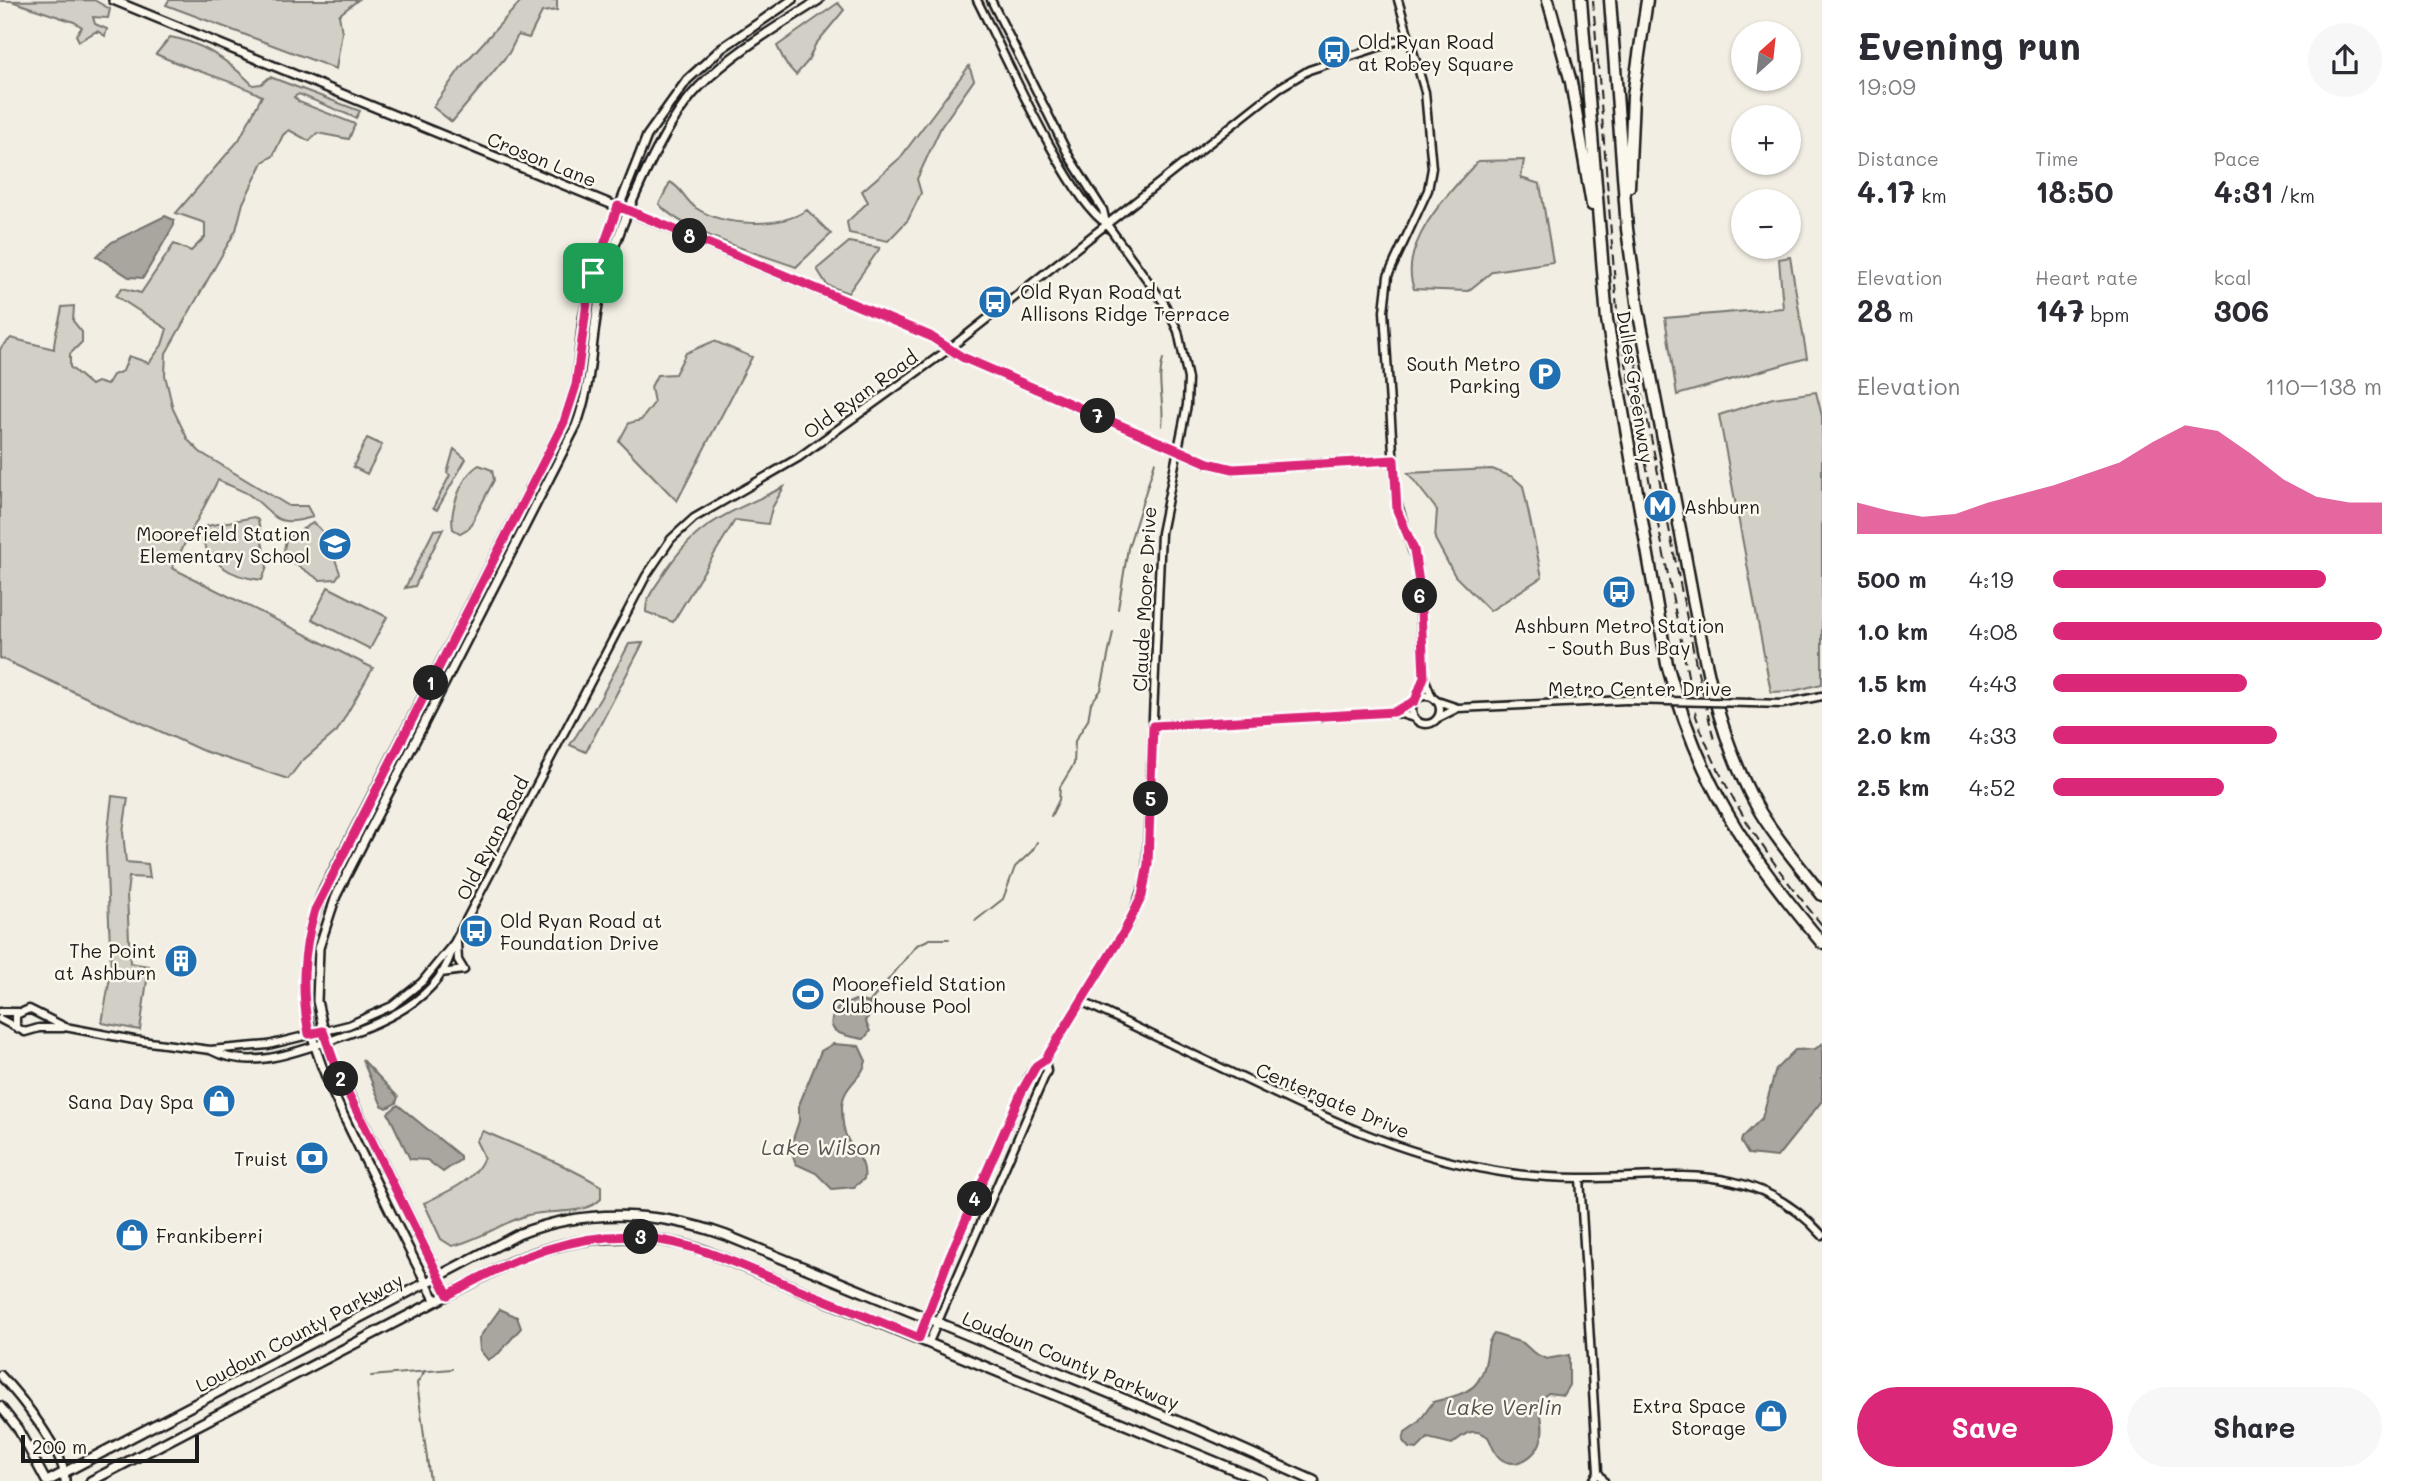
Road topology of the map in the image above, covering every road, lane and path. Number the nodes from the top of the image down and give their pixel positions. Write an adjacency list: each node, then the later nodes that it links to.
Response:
1 (113, 0): 12 (main road, Croson Lane)
2 (792, 0): 12 (main road)
3 (819, 0): 13 (main road)
4 (977, 0): 14 (street, Claude Moore Drive)
5 (991, 0): 14 (street, Claude Moore Drive)
6 (1398, 0): 11 (street)
7 (1548, 0): 16 (highway)
8 (1581, 0): 16 (highway, Dulles Greenway)
9 (1609, 0): 15 (highway, Dulles Greenway)
10 (1647, 0): 15 (highway)
11 (1409, 37): 14 (street, Old Ryan Road); 19 (street)
12 (618, 206): 13 (main road, Croson Lane); 42 (main road)
13 (630, 212): 17 (street, Croson Lane); 41 (main road)
14 (1106, 223): 17 (street, Old Ryan Road); 18 (street, Claude Moore Drive)
15 (1627, 229): 29 (highway, Dulles Greenway)
16 (1602, 278): 31 (highway, Dulles Greenway)
17 (949, 349): 18 (street, Croson Lane); 30 (street, Old Ryan Road)
18 (1178, 450): 19 (street, Croson Lane); 28 (street, Claude Moore Drive)
19 (1394, 460): 20 (street)
20 (1424, 677): 22 (street); 23 (street)
21 (1822, 696): 24 (street, Metro Center Drive, bridge)
22 (1434, 699): 23 (street, Metro Center Drive); 24 (street, Metro Center Drive); 26 (street)
23 (1414, 703): 25 (street, Metro Center Drive); 27 (street)
24 (1458, 708): 26 (street, Metro Center Drive)
25 (1394, 712): 27 (street, Metro Center Drive); 28 (street, Metro Center Drive)
26 (1438, 718): 27 (street, Metro Center Drive)
27 (1414, 719)
28 (1153, 726): 33 (street, Claude Moore Drive)
29 (1822, 895)
30 (456, 941): 32 (street, Old Ryan Road); 32 (street); 41 (street, Old Ryan Road)
31 (1822, 943)
32 (440, 974): 43 (street, Old Ryan Road)
33 (1081, 1001): 46 (street, Claude Moore Drive); 47 (street, Centergate Drive)
34 (0, 1012): 35 (street, Old Ryan Road)
35 (19, 1012): 36 (street, Old Ryan Road); 38 (street)
36 (37, 1014): 39 (street, Old Ryan Road); 40 (street)
37 (0, 1019): 38 (street, Old Ryan Road)
38 (16, 1026): 40 (street, Old Ryan Road)
39 (65, 1027): 40 (street, Old Ryan Road); 45 (street, Old Ryan Road)
40 (34, 1030)
41 (323, 1031): 42 (street, Old Ryan Road); 43 (main road)
42 (309, 1034): 44 (main road); 45 (street, Old Ryan Road)
43 (326, 1042): 44 (street, Old Ryan Road); 51 (main road)
44 (313, 1047): 45 (street, Old Ryan Road); 52 (main road)
45 (210, 1049)
46 (1045, 1060): 48 (street, Claude Moore Drive); 50 (street, Claude Moore Drive)
47 (1580, 1178): 49 (street, Centergate Drive); 61 (street)
48 (965, 1221): 50 (street); 55 (street, Claude Moore Drive)
49 (1822, 1235)
50 (965, 1255): 56 (street, Claude Moore Drive)
51 (439, 1275): 52 (main road, Loudoun County Parkway); 53 (main road); 55 (main road, Loudoun County Parkway)
52 (426, 1282): 54 (main road); 62 (main road, Loudoun County Parkway)
53 (448, 1295): 54 (main road, Loudoun County Parkway); 57 (main road, Loudoun County Parkway)
54 (436, 1301): 64 (main road, Loudoun County Parkway)
55 (926, 1318): 56 (main road, Loudoun County Parkway); 57 (street, Claude Moore Drive)
56 (938, 1323): 58 (street, Claude Moore Drive); 66 (main road, Loudoun County Parkway)
57 (919, 1338): 58 (main road, Loudoun County Parkway)
58 (929, 1342): 65 (main road, Loudoun County Parkway)
59 (0, 1375): 62 (main road)
60 (0, 1406): 63 (main road)
61 (1598, 1472): 67 (street); 68 (street)
62 (66, 1476): 63 (main road, Loudoun County Parkway)
63 (47, 1481)
64 (91, 1481)
65 (1262, 1481)
66 (1314, 1481)
67 (1593, 1481)
68 (1604, 1481)

